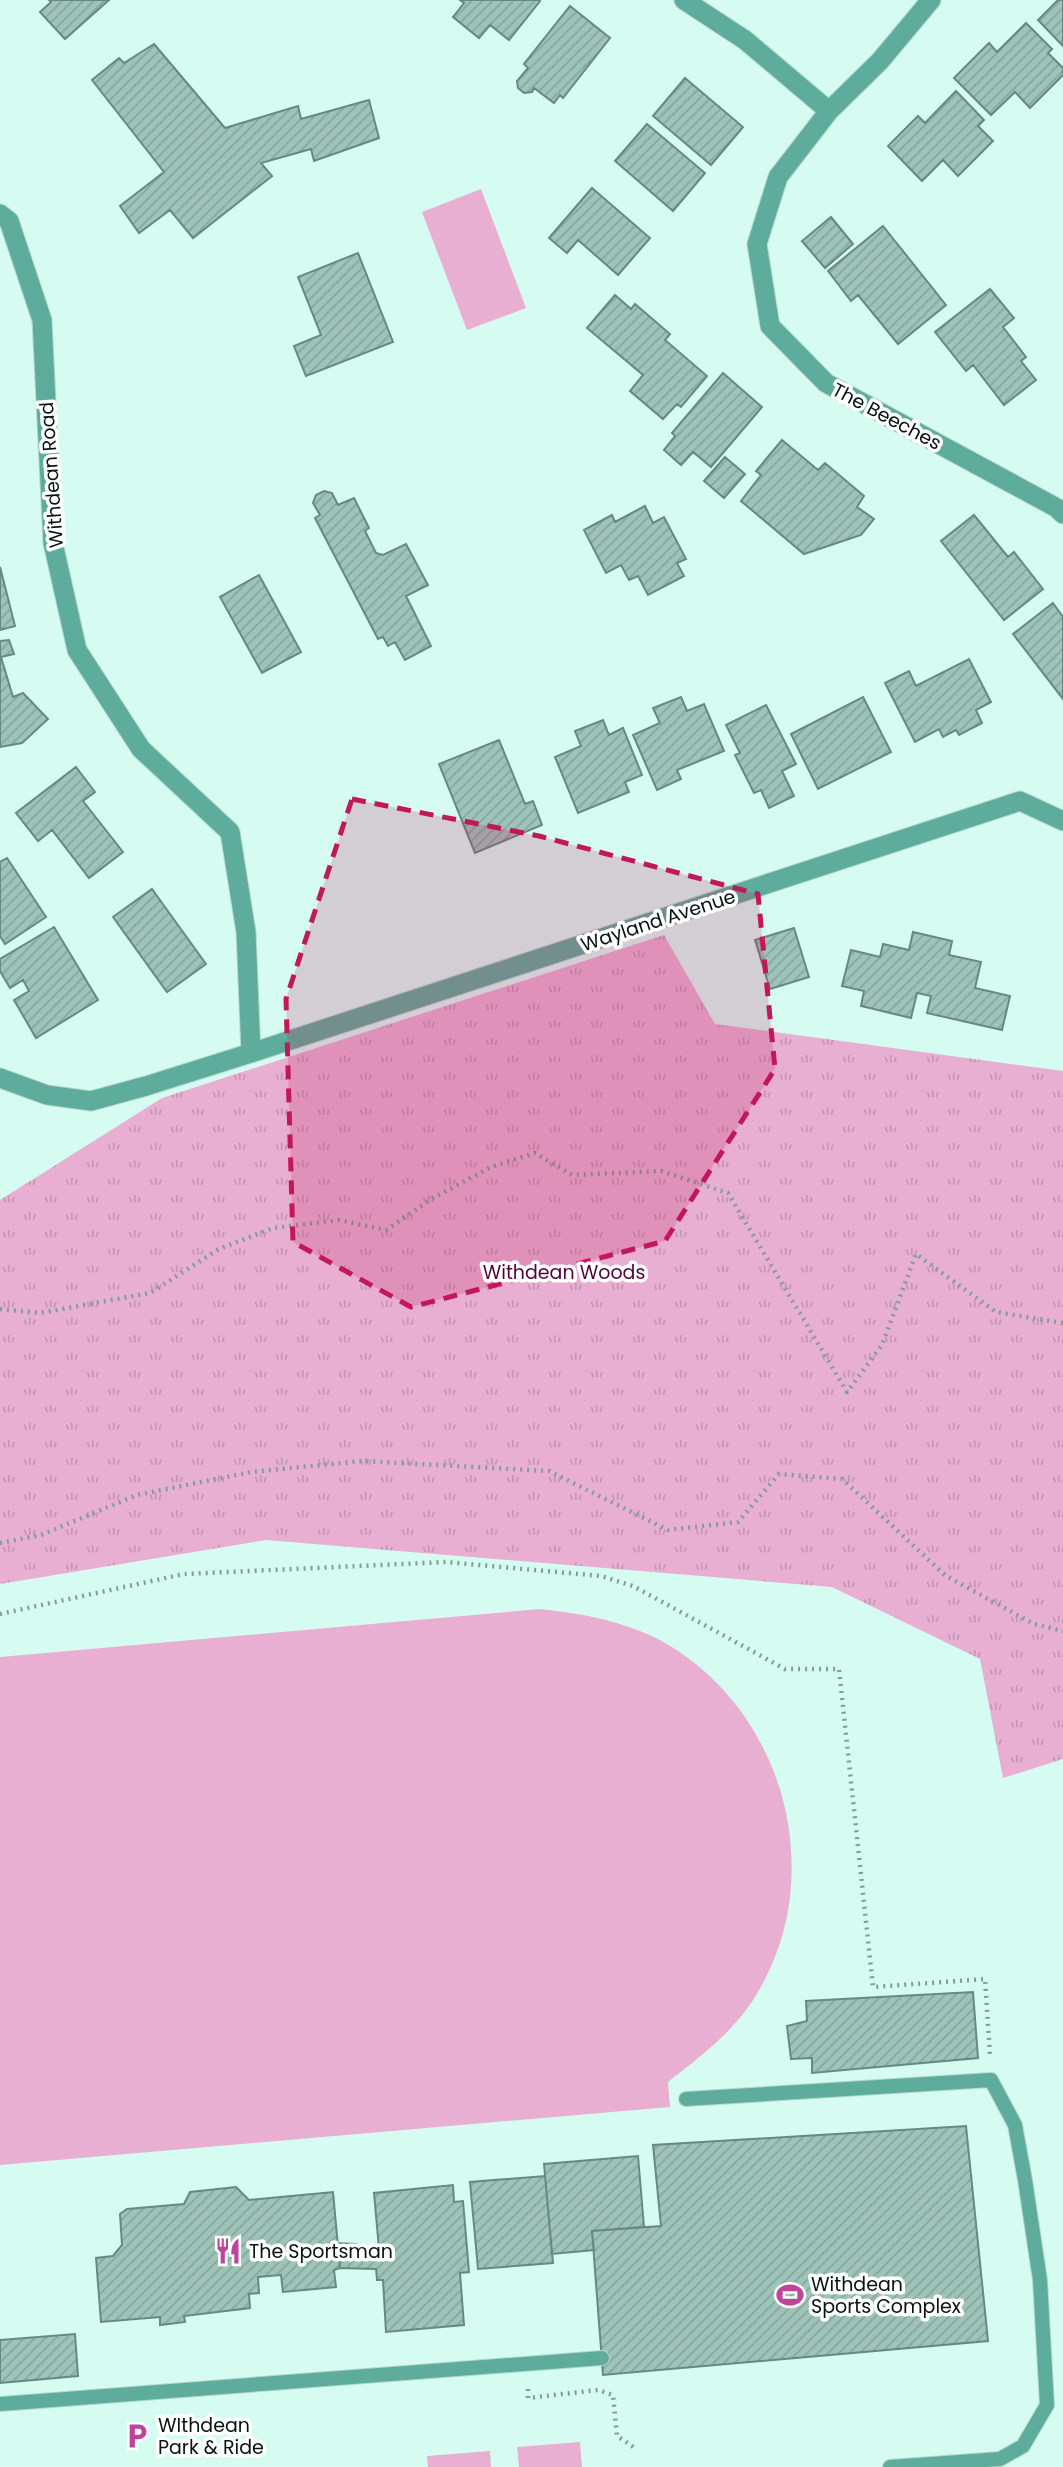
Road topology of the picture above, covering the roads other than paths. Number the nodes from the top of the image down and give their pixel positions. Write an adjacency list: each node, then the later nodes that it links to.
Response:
1 (684, 0): 3 (street)
2 (931, 0): 3 (street, The Beeches)
3 (829, 110): 5 (street, The Beeches)
4 (0, 214): 7 (street, Withdean Road)
5 (1063, 514)
6 (1063, 821): 7 (street, Wayland Avenue)
7 (251, 1053): 8 (street)
8 (0, 1078)
9 (686, 2099): 12 (lane)
10 (602, 2358): 11 (lane)
11 (0, 2404)
12 (890, 2467)

